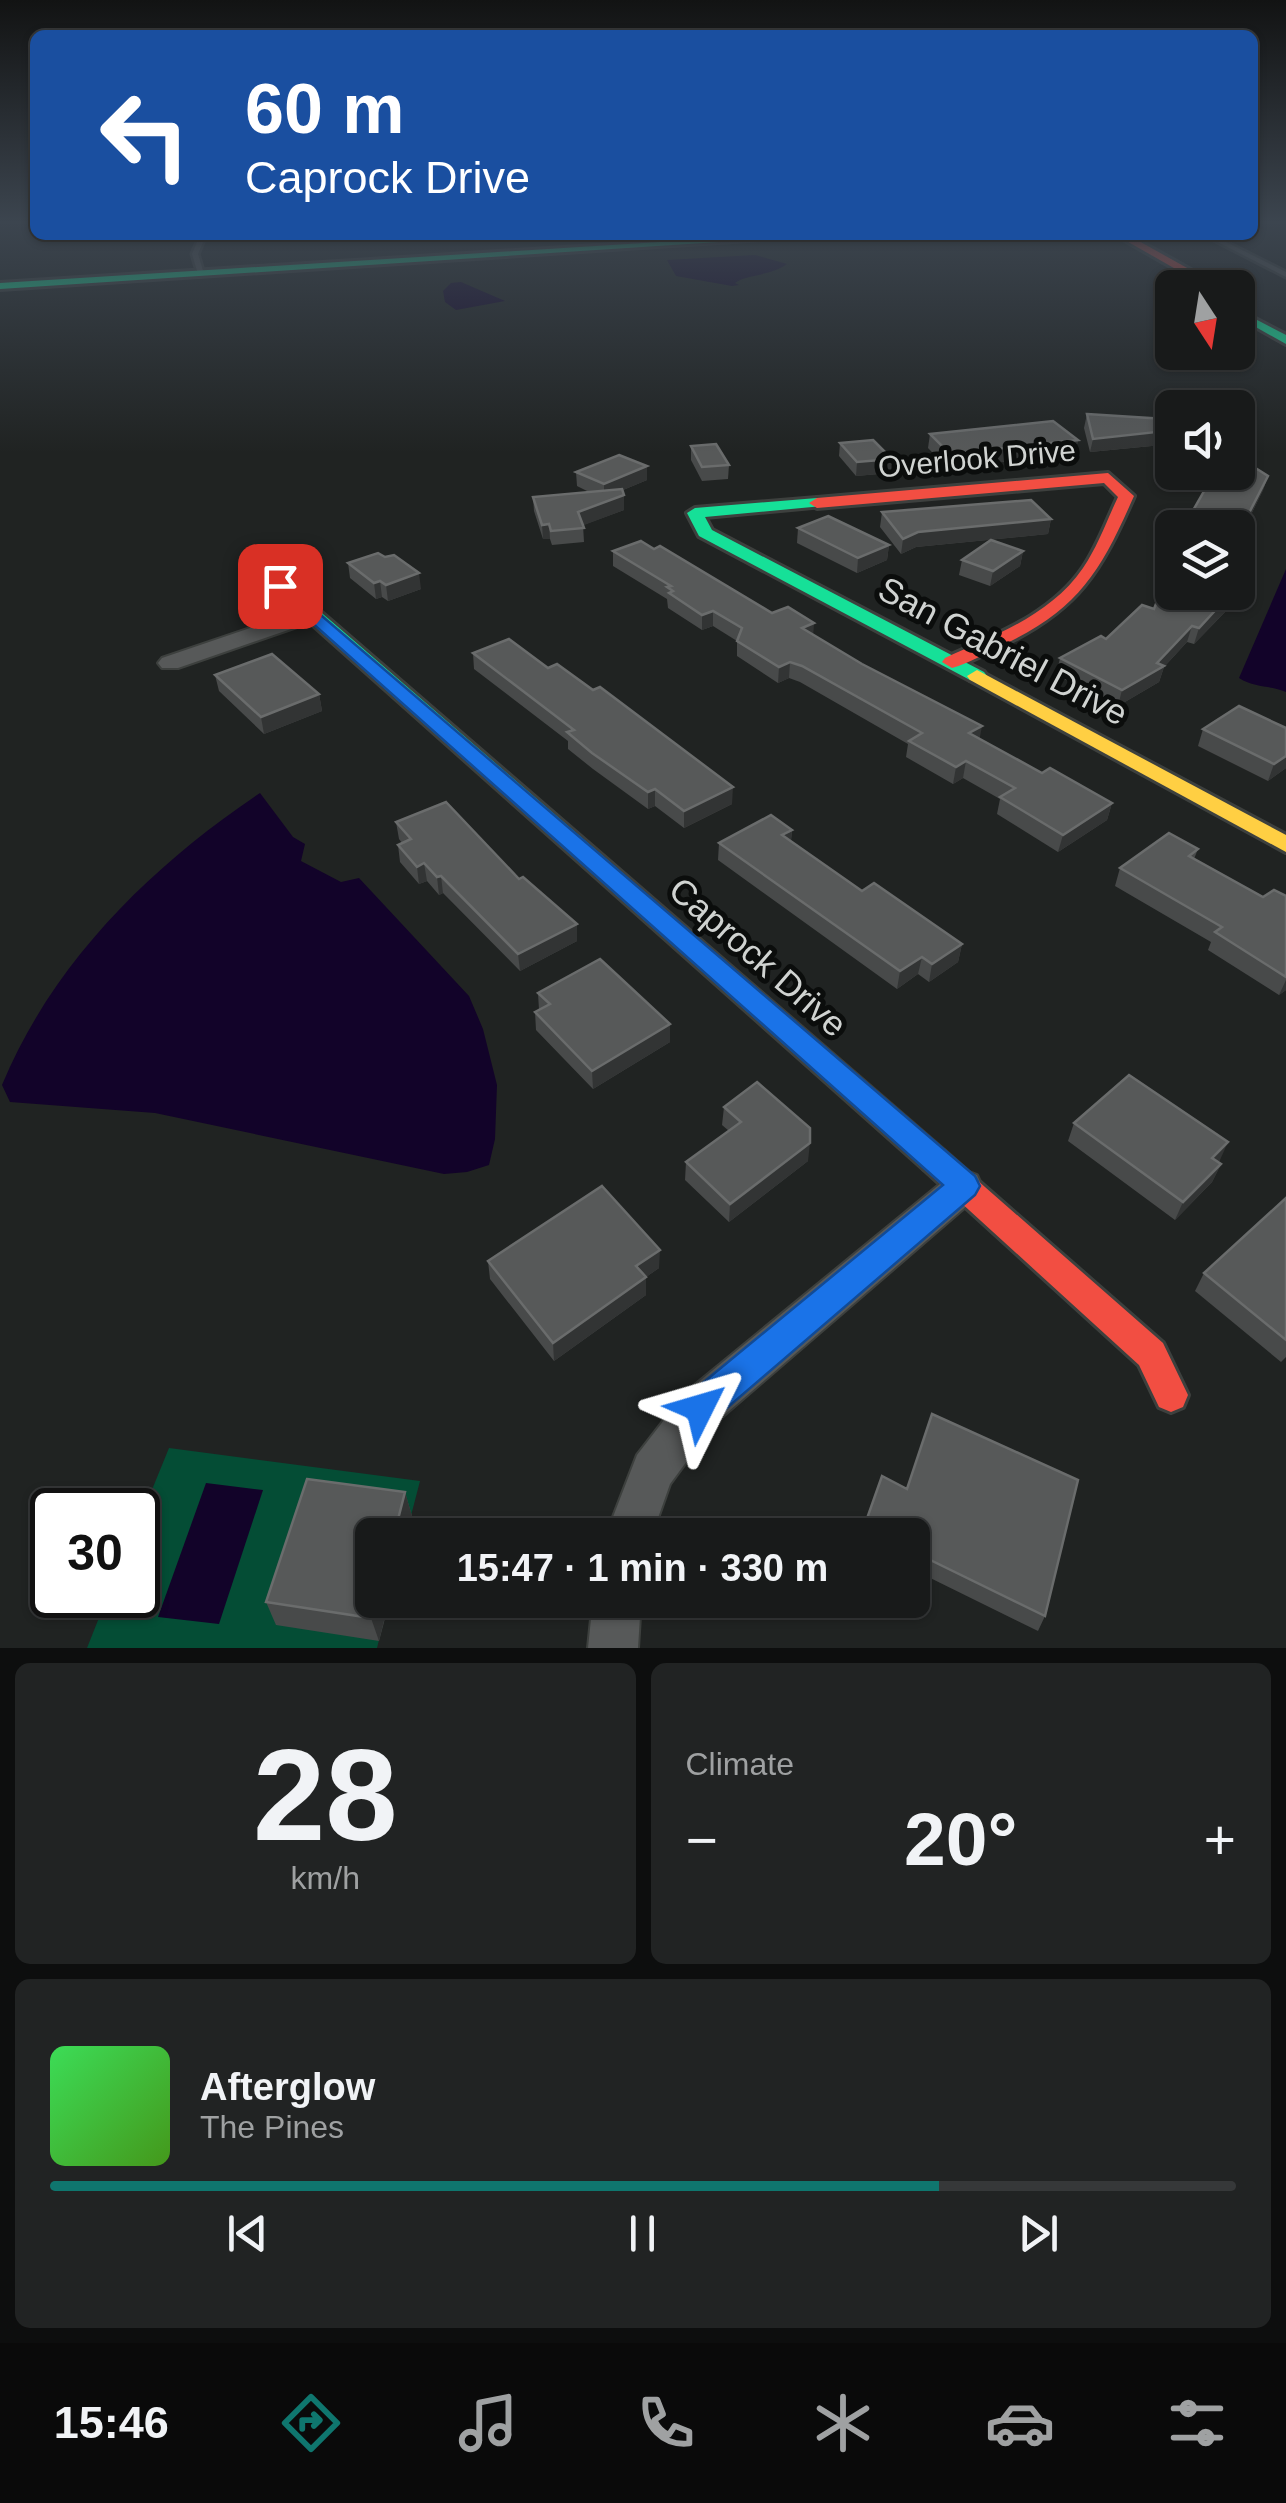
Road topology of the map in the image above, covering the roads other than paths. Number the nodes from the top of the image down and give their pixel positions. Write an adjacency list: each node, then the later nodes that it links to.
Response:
1 (1255, 307): 3 (street)
2 (1255, 323): 4 (street)
3 (1286, 324)
4 (1286, 340)
5 (695, 514): 8 (street, San Gabriel Drive); 8 (street, Overlook Drive)
6 (280, 586): 7 (street, Caprock Drive)
7 (312, 614): 9 (street); 11 (street, Caprock Drive)
8 (952, 662): 10 (street, San Gabriel Drive)
9 (170, 663)
10 (1286, 845)
11 (964, 1186): 12 (street, Caprock Drive); 13 (street)
12 (1171, 1396)
13 (635, 1518)
14 (616, 1618): 15 (street)
15 (613, 1648)

